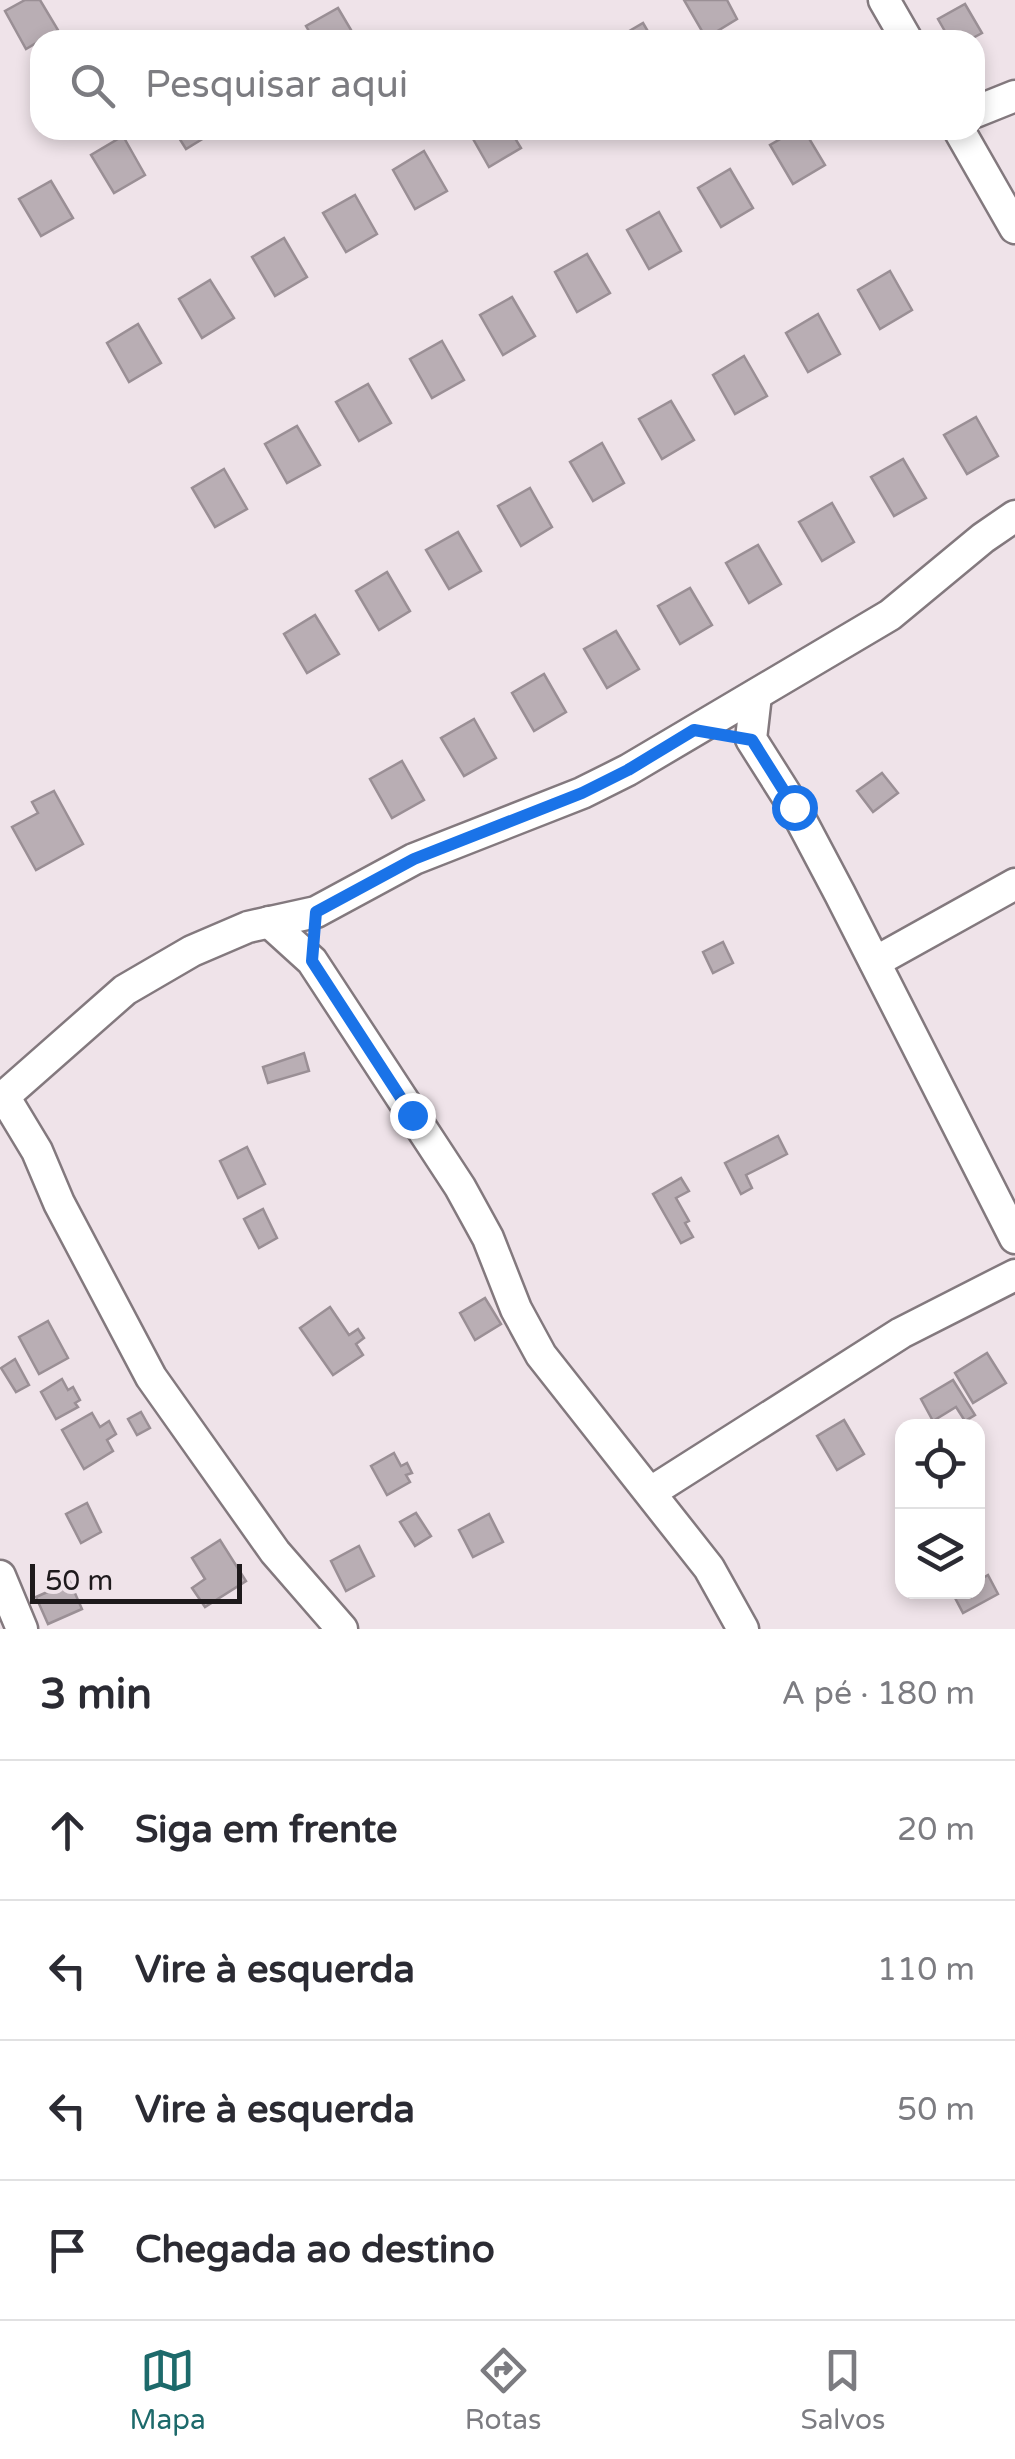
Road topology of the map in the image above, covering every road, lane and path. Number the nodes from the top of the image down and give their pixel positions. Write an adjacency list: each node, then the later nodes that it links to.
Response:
1 (884, 0): 2 (street)
2 (901, 30)
3 (1015, 96): 4 (street)
4 (985, 108)
5 (965, 140): 6 (street)
6 (1015, 228)
7 (1015, 516): 8 (street)
8 (756, 695): 9 (street); 10 (street)
9 (694, 730): 10 (street); 12 (street)
10 (752, 740): 15 (street)
11 (1015, 884): 15 (street)
12 (316, 912): 13 (street); 14 (street)
13 (269, 922): 14 (street); 16 (street)
14 (312, 961): 19 (street)
15 (874, 962): 17 (street)
16 (3, 1099): 22 (street)
17 (1015, 1238)
18 (1015, 1275): 19 (street)
19 (651, 1492): 23 (street)
20 (0, 1576): 21 (street)
21 (22, 1629)
22 (342, 1629)
23 (743, 1629)

